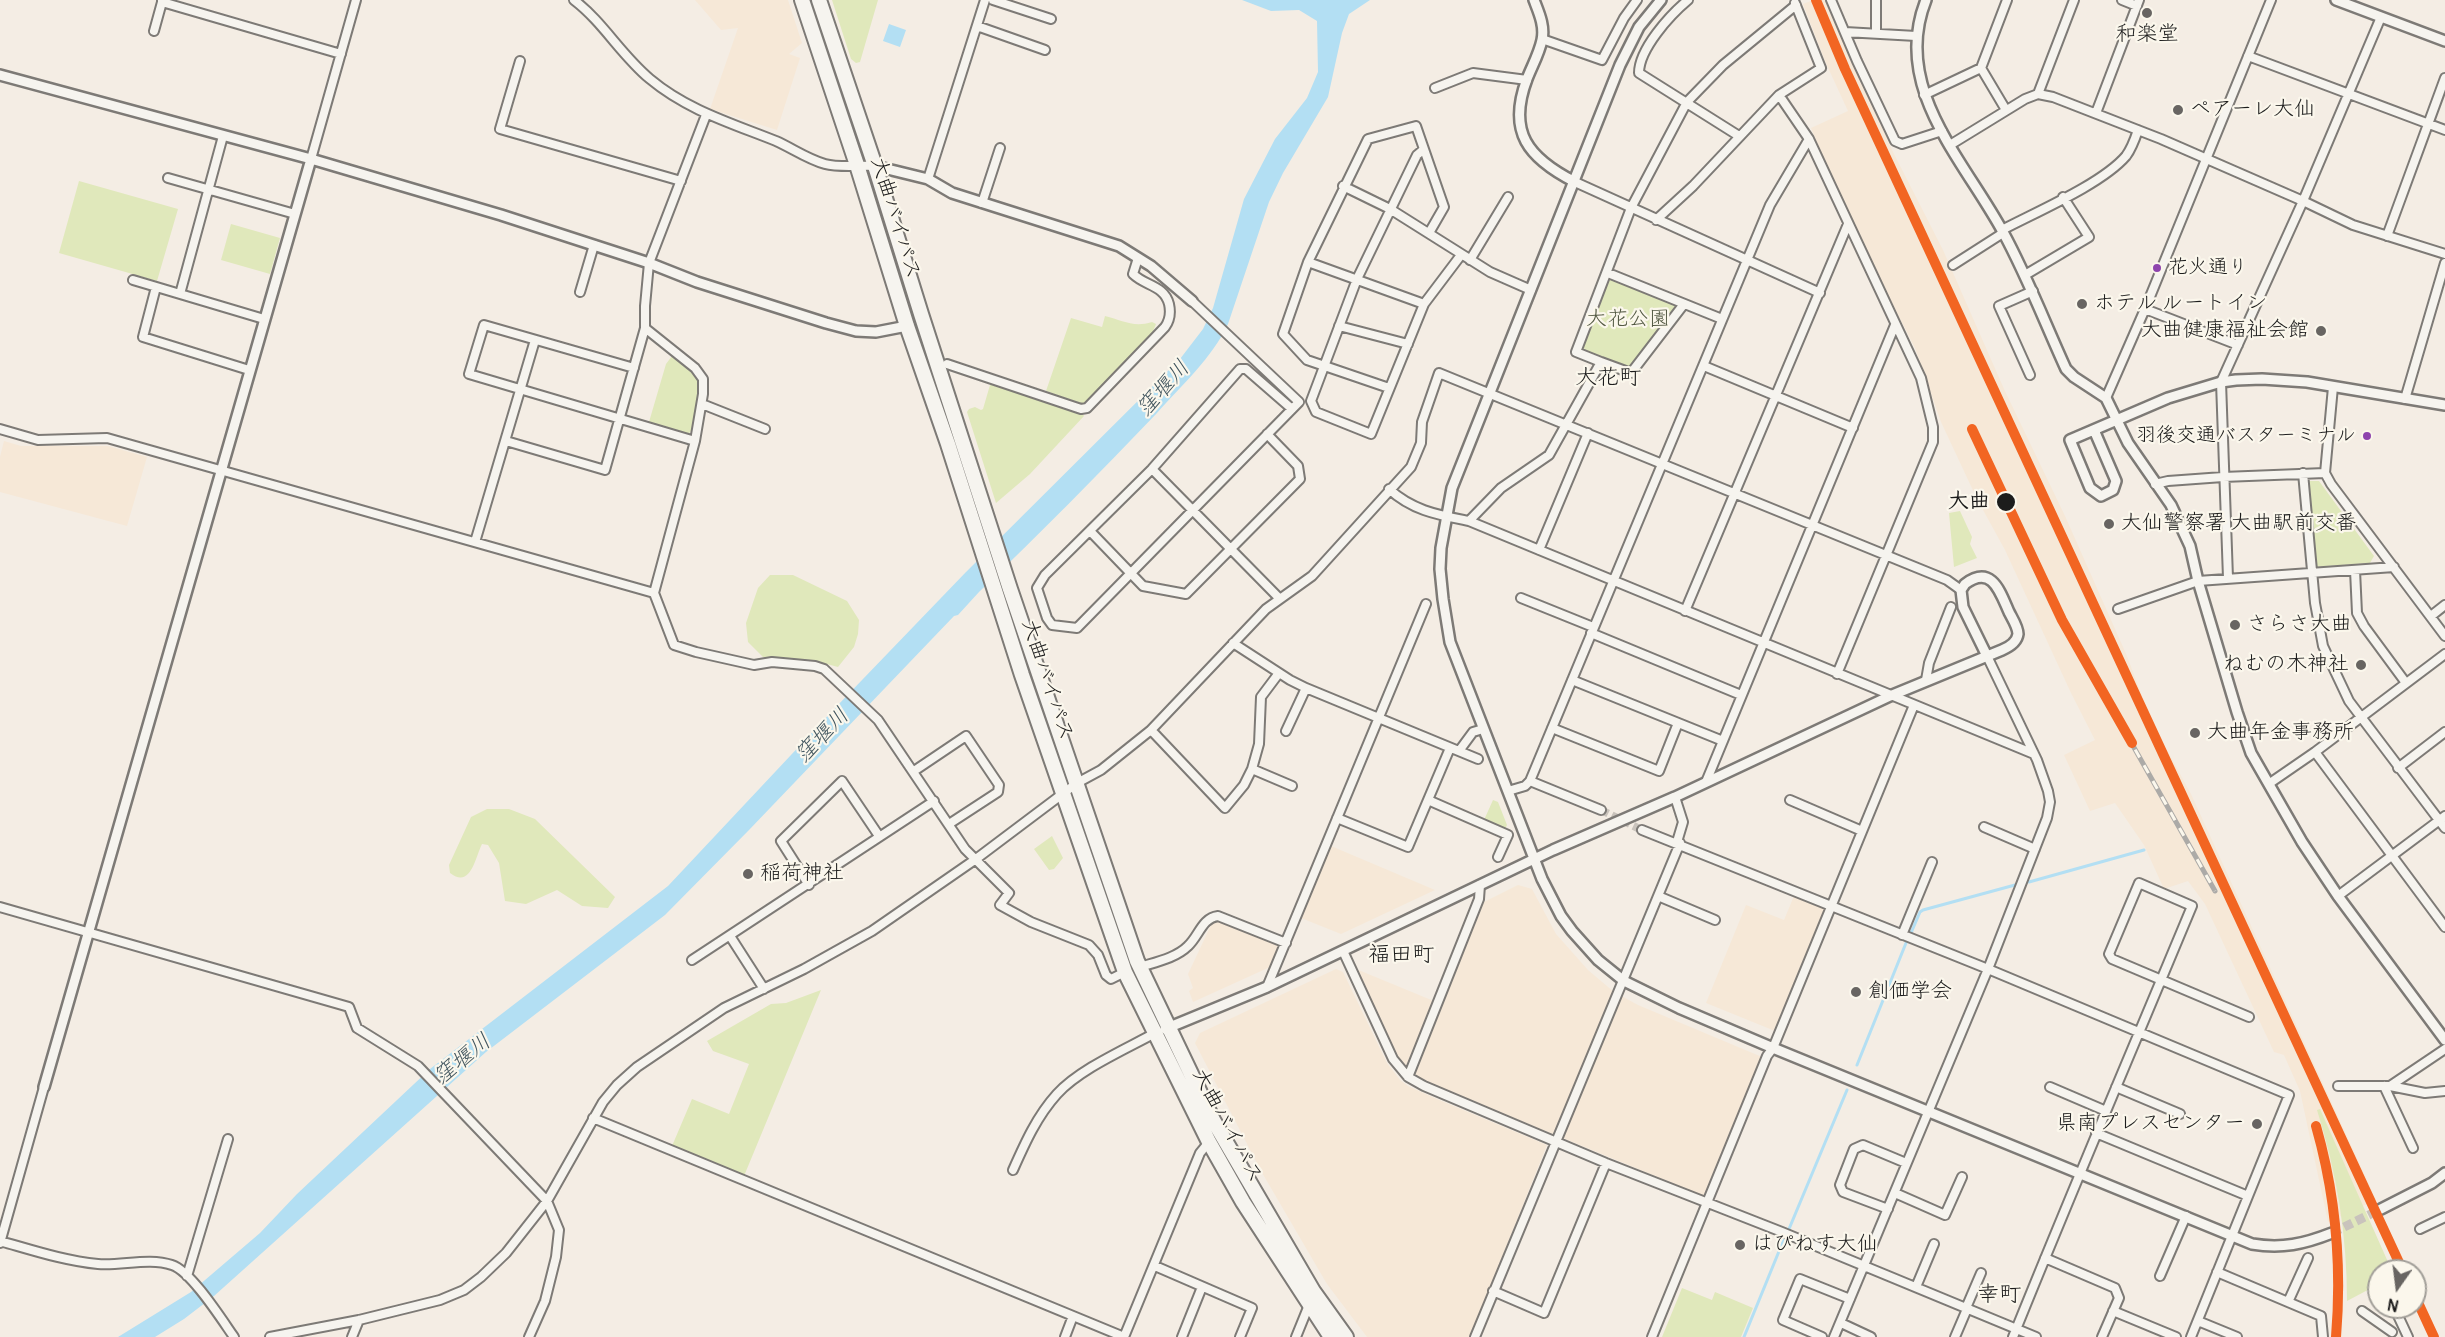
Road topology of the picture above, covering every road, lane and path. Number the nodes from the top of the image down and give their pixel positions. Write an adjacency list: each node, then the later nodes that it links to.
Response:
1 (356, 0): 32 (street)
2 (574, 0): 47 (street)
3 (802, 0): 60 (highway, 大曲バイパス)
4 (819, 0): 61 (highway, 大曲バイパス)
5 (986, 0): 24 (street)
6 (993, 0): 23 (street)
7 (1534, 0): 29 (street)
8 (1637, 0): 29 (street)
9 (1661, 0): 65 (street)
10 (1688, 0): 44 (street)
11 (1831, 0): 26 (street)
12 (1876, 0): 27 (street)
13 (1926, 0): 28 (street)
14 (2007, 0): 35 (street)
15 (2074, 0): 41 (street)
16 (2122, 0): 21 (street)
17 (2271, 0): 33 (street)
18 (2336, 0): 22 (street)
19 (162, 1): 25 (street); 32 (street)
20 (1795, 1): 42 (street); 44 (street)
21 (2138, 3): 46 (street)
22 (2381, 17): 30 (street); 40 (street)
23 (1051, 19)
24 (977, 26): 31 (street); 63 (street)
25 (154, 31)
26 (1845, 32): 27 (street); 51 (street)
27 (1876, 33): 28 (street)
28 (1916, 36): 43 (street)
29 (1542, 39): 38 (street)
30 (2445, 41)
31 (1045, 50)
32 (341, 54): 58 (street)
33 (2248, 56): 40 (street); 59 (street)
34 (520, 61): 64 (street)
35 (1981, 68): 43 (street); 45 (street)
36 (0, 75): 52 (street)
37 (2445, 78): 48 (street)
38 (1527, 80): 39 (street); 65 (street)
39 (1435, 88)
40 (2349, 93): 48 (street); 70 (street)
41 (2038, 94): 45 (street); 46 (street)
42 (1779, 95): 53 (street); 54 (street)
43 (1924, 95): 51 (street)
44 (1687, 102): 53 (street); 72 (street)
45 (2006, 110): 55 (street)
46 (2096, 112): 49 (street)
47 (706, 114): 60 (street); 64 (street)
48 (2428, 123): 50 (street); 79 (street)
49 (2138, 130): 59 (street); 69 (street)
50 (2445, 130)
51 (1942, 131): 55 (street)
52 (223, 136): 58 (street); 67 (street)
53 (1739, 136): 75 (street)
54 (1809, 139): 76 (street); 85 (street)
55 (1950, 145): 77 (street)
56 (1000, 148): 71 (street)
57 (1423, 150): 66 (street); 73 (street); 78 (street)
58 (311, 159): 74 (street); 80 (street)
59 (2206, 159): 70 (street); 103 (street)
60 (857, 165): 61 (street); 107 (highway, 大曲バイパス)
61 (875, 166): 63 (street); 212 (highway, 大曲バイパス)
62 (168, 178): 67 (street)
63 (928, 179): 71 (street)
64 (681, 181): 87 (street)
65 (1575, 182): 72 (street); 95 (street)
66 (1344, 186): 73 (street); 86 (street)
67 (209, 189): 74 (street); 99 (street)
68 (1508, 197): 84 (street)
69 (2063, 197): 77 (street); 91 (street)
70 (2303, 201): 79 (street); 112 (street)
71 (982, 203): 83 (street)
72 (1631, 208): 75 (street); 90 (street)
73 (1390, 209): 78 (street); 92 (street)
74 (295, 214): 104 (street)
75 (1656, 220): 85 (street)
76 (1848, 225): 98 (street); 106 (street)
77 (2003, 231): 89 (street); 91 (street)
78 (1429, 233): 82 (street)
79 (2386, 236): 81 (street)
80 (594, 245): 87 (street); 97 (street)
81 (2444, 251)
82 (1461, 255): 84 (street); 101 (street)
83 (1138, 258): 100 (street); 114 (street)
84 (1470, 260): 95 (street)
85 (1746, 261): 98 (street); 105 (street)
86 (1308, 262): 92 (street); 115 (street)
87 (649, 263): 107 (street); 109 (street)
88 (2445, 263): 127 (street)
89 (1953, 265)
90 (1608, 273): 102 (street); 113 (street)
91 (2025, 275): 96 (street)
92 (1357, 279): 101 (street); 108 (street)
93 (133, 280): 94 (street)
94 (156, 287): 99 (street); 118 (street)
95 (1531, 290): 124 (street)
96 (2032, 291): 119 (street); 126 (street)
97 (580, 292)
98 (1820, 293): 125 (street)
99 (180, 294): 104 (street)
100 (1192, 302): 129 (street)
101 (1424, 304): 111 (street)
102 (1684, 304): 105 (street); 113 (street)
103 (2145, 309): 112 (street); 126 (street)
104 (264, 318): 118 (street)
105 (1722, 319): 116 (street)
106 (1895, 325): 136 (street); 161 (street)
107 (907, 326): 216 (highway, 大曲バイパス)
108 (1339, 326): 111 (street); 115 (street)
109 (645, 328): 117 (street); 130 (street)
110 (535, 340): 117 (street); 123 (street); 123 (street)
111 (1408, 344): 122 (street)
112 (2238, 345): 120 (street)
113 (1600, 362): 135 (street)
114 (947, 364)
115 (1324, 366): 122 (street); 128 (street)
116 (1704, 366): 125 (street); 144 (street)
117 (634, 368): 133 (street)
118 (249, 370): 146 (street)
119 (2030, 375)
120 (2221, 382): 121 (street); 134 (street); 149 (street)
121 (2333, 387): 127 (street); 148 (street)
122 (1389, 388): 128 (street)
123 (521, 390): 133 (street); 142 (street)
124 (1490, 392): 135 (street); 151 (street); 154 (street)
125 (1776, 394): 136 (street); 152 (street)
126 (2106, 399): 134 (street)
127 (2405, 399): 131 (street)
128 (1311, 401): 129 (street)
129 (1299, 402): 132 (street)
130 (702, 404): 138 (street); 143 (street)
131 (2445, 405)
132 (1292, 409): 141 (street); 145 (street)
133 (619, 419): 142 (street); 143 (street)
134 (2116, 422): 139 (street); 150 (street)
135 (1567, 423): 140 (street); 155 (street)
136 (1853, 428): 156 (street)
137 (0, 429): 146 (street)
138 (765, 429)
139 (2094, 430): 139 (street)
140 (1588, 433): 144 (street); 160 (street)
141 (1268, 434): 153 (street); 159 (street)
142 (506, 441): 158 (street)
143 (695, 441): 170 (street)
144 (1662, 464): 152 (street); 167 (street)
145 (1152, 469): 153 (street); 157 (street)
146 (221, 470): 158 (street); 245 (street)
147 (2303, 473): 148 (street); 149 (street); 165 (street)
148 (2325, 473): 162 (street)
149 (2223, 477): 150 (street); 166 (street)
150 (2155, 484): 168 (street)
151 (1389, 489): 154 (street); 172 (street)
152 (1734, 493): 156 (street); 177 (street)
153 (1192, 510): 159 (street); 164 (street)
154 (1446, 516): 155 (street); 198 (street)
155 (1469, 521): 160 (street)
156 (1813, 526): 161 (street); 182 (street)
157 (1090, 531): 164 (street); 164 (street)
158 (475, 542): 170 (street)
159 (1230, 548): 164 (street); 172 (street)
160 (1539, 550): 167 (street)
161 (1886, 555): 169 (street); 186 (street)
162 (2394, 567): 163 (street); 178 (street)
163 (2355, 570): 165 (street); 189 (street)
164 (1131, 574)
165 (2312, 574): 166 (street); 194 (street)
166 (2229, 578): 168 (street)
167 (1614, 580): 177 (street); 179 (street)
168 (2198, 581): 176 (street); 213 (street)
169 (1962, 591): 184 (street); 184 (street)
170 (654, 593): 209 (street)
171 (1521, 598): 179 (street)
172 (1280, 599): 181 (street)
173 (1426, 604): 195 (street)
174 (2445, 605): 178 (street)
175 (1951, 607): 188 (street)
176 (2118, 609)
177 (1685, 610): 182 (street)
178 (2431, 616): 180 (street)
179 (1592, 630): 187 (street); 191 (street)
180 (2445, 636)
181 (1233, 643): 185 (street); 199 (street)
182 (1763, 643): 186 (street); 191 (street)
183 (2445, 654): 189 (street)
184 (1987, 656): 188 (street); 205 (street)
185 (1279, 673): 190 (street); 208 (street)
186 (1838, 674): 192 (street)
187 (1572, 680): 196 (street); 197 (street)
188 (1926, 680): 192 (street)
189 (2406, 683): 194 (street)
190 (1306, 688): 195 (street); 200 (street)
191 (1741, 695): 202 (street)
192 (1890, 696): 193 (street); 211 (street)
193 (1914, 705): 205 (street); 228 (street)
194 (2360, 717): 204 (street); 207 (street)
195 (1377, 718): 203 (street); 222 (street)
196 (1678, 723): 197 (street); 202 (street)
197 (1552, 728): 210 (street)
198 (1483, 729): 203 (street); 215 (street)
199 (1151, 730): 208 (street); 212 (street)
200 (1286, 731)
201 (2445, 732): 207 (street)
202 (1723, 741): 211 (street)
203 (1454, 749): 206 (street); 218 (street)
204 (2315, 752): 213 (street); 233 (street)
205 (2034, 754): 231 (street)
206 (1478, 759)
207 (2398, 768): 223 (street)
208 (1252, 769): 214 (street)
209 (914, 771): 220 (street); 224 (street)
210 (1530, 781): 215 (street); 221 (street)
211 (1706, 782): 217 (street)
212 (1077, 783): 216 (street); 251 (highway, 大曲バイパス)
213 (2270, 783): 240 (street)
214 (1292, 786)
215 (1508, 791): 235 (street)
216 (1062, 794): 234 (street); 253 (highway, 大曲バイパス)
217 (1675, 797): 230 (street); 235 (street)
218 (1428, 800): 222 (street); 232 (street)
219 (1790, 800): 228 (street)
220 (934, 801): 224 (street); 229 (street)
221 (1601, 810)
222 (1337, 818): 248 (street)
223 (2442, 818): 226 (street); 233 (street)
224 (949, 824): 234 (street)
225 (1984, 827): 231 (street)
226 (2445, 828)
227 (1642, 830): 230 (street)
228 (1862, 831): 241 (street)
229 (879, 836): 237 (street); 237 (street)
230 (1678, 843): 239 (street); 241 (street)
231 (2035, 849): 252 (street)
232 (1498, 856)
233 (2391, 856): 240 (street); 244 (street)
234 (976, 859): 253 (street); 257 (street)
235 (1534, 859): 238 (street); 255 (street)
236 (1932, 862): 246 (street)
237 (809, 885): 247 (street)
238 (1480, 885): 249 (street); 264 (street)
239 (1658, 896): 243 (street); 255 (street)
240 (2338, 896): 261 (street)
241 (1832, 906): 246 (street); 262 (street)
242 (0, 907): 245 (street)
243 (1715, 920)
244 (2445, 927)
245 (89, 932): 267 (street); 288 (street)
246 (1902, 935): 252 (street)
247 (730, 936): 250 (street); 257 (street)
248 (1286, 944): 251 (street); 256 (street)
249 (1343, 951): 256 (street); 264 (street)
250 (692, 960)
251 (1140, 967): 259 (highway, 大曲バイパス)
252 (1988, 969): 260 (street); 271 (street)
253 (1125, 972): 259 (highway, 大曲バイパス)
254 (2161, 980): 254 (street); 258 (street); 260 (street)
255 (1624, 981): 262 (street); 278 (street)
256 (1267, 987): 259 (street)
257 (764, 989): 274 (street)
258 (2249, 1017)
259 (1161, 1030): 277 (highway, 大曲バイパス); 282 (street); 333 (highway, 大曲バイパス)
260 (2139, 1033): 269 (street); 287 (street)
261 (2444, 1035)
262 (1773, 1048): 271 (street); 289 (street)
263 (2445, 1049): 266 (street)
264 (1408, 1077): 278 (street)
265 (2338, 1086): 266 (street)
266 (2387, 1086): 270 (street); 279 (street)
267 (44, 1087): 297 (street)
268 (2050, 1087): 272 (street)
269 (2116, 1087): 272 (street); 273 (street)
270 (2445, 1091)
271 (1929, 1111): 281 (street); 283 (street)
272 (2106, 1111): 275 (street)
273 (2180, 1114)
274 (593, 1118): 288 (street); 316 (street)
275 (2096, 1133): 283 (street); 287 (street)
276 (228, 1139): 306 (street)
277 (1209, 1142): 301 (street); 312 (highway, 大曲バイパス)
278 (1556, 1142): 280 (street); 309 (street)
279 (2413, 1148)
280 (1606, 1163): 289 (street); 309 (street)
281 (1906, 1164): 286 (street); 290 (street)
282 (1013, 1170)
283 (2079, 1173): 292 (street); 300 (street)
284 (2445, 1173): 291 (street)
285 (1962, 1177): 286 (street)
286 (1894, 1193): 290 (street)
287 (2248, 1196): 296 (street)
288 (547, 1201): 317 (street); 326 (street)
289 (1706, 1203): 302 (street); 335 (street)
290 (1888, 1209): 302 (street)
291 (2381, 1209)
292 (2186, 1216): 296 (street); 305 (street)
293 (2445, 1217): 294 (street)
294 (2420, 1229)
295 (2332, 1233): 296 (street)
296 (2232, 1236): 303 (street)
297 (1, 1242): 306 (street)
298 (1934, 1244): 308 (street)
299 (2308, 1257): 311 (street)
300 (2045, 1258): 314 (street); 321 (street)
301 (1155, 1266): 307 (street); 328 (street)
302 (1864, 1266): 308 (street); 310 (street)
303 (2217, 1272): 311 (street); 318 (street)
304 (1981, 1273): 313 (street)
305 (2160, 1276)
306 (188, 1277): 323 (street)
307 (1202, 1287): 329 (street); 330 (street)
308 (1916, 1287): 313 (street)
309 (1493, 1291): 334 (street)
310 (1850, 1299): 320 (street); 336 (street)
311 (2288, 1302): 346 (street)
312 (1309, 1305): 331 (street); 332 (highway, 大曲バイパス)
313 (1967, 1309): 321 (street); 339 (street)
314 (2113, 1311): 342 (street); 343 (street)
315 (2362, 1311): 322 (street)
316 (1073, 1316): 327 (street); 328 (street)
317 (359, 1320): 324 (street); 325 (street)
318 (2198, 1321): 344 (street); 345 (street)
319 (2400, 1321): 322 (street); 347 (street)
320 (1840, 1323): 337 (street); 338 (street)
321 (2016, 1329): 340 (street); 341 (street)
322 (2390, 1335)
323 (234, 1337)
324 (270, 1337)
325 (352, 1337)
326 (529, 1337)
327 (1065, 1337)
328 (1124, 1337)
329 (1182, 1337)
330 (1240, 1337)
331 (1296, 1337)
332 (1331, 1337)
333 (1346, 1337)
334 (1475, 1337)
335 (1652, 1337)
336 (1822, 1337)
337 (1834, 1337)
338 (1871, 1337)
339 (1955, 1337)
340 (2013, 1337)
341 (2036, 1337)
342 (2102, 1337)
343 (2176, 1337)
344 (2191, 1337)
345 (2237, 1337)
346 (2323, 1337)
347 (2408, 1337)

